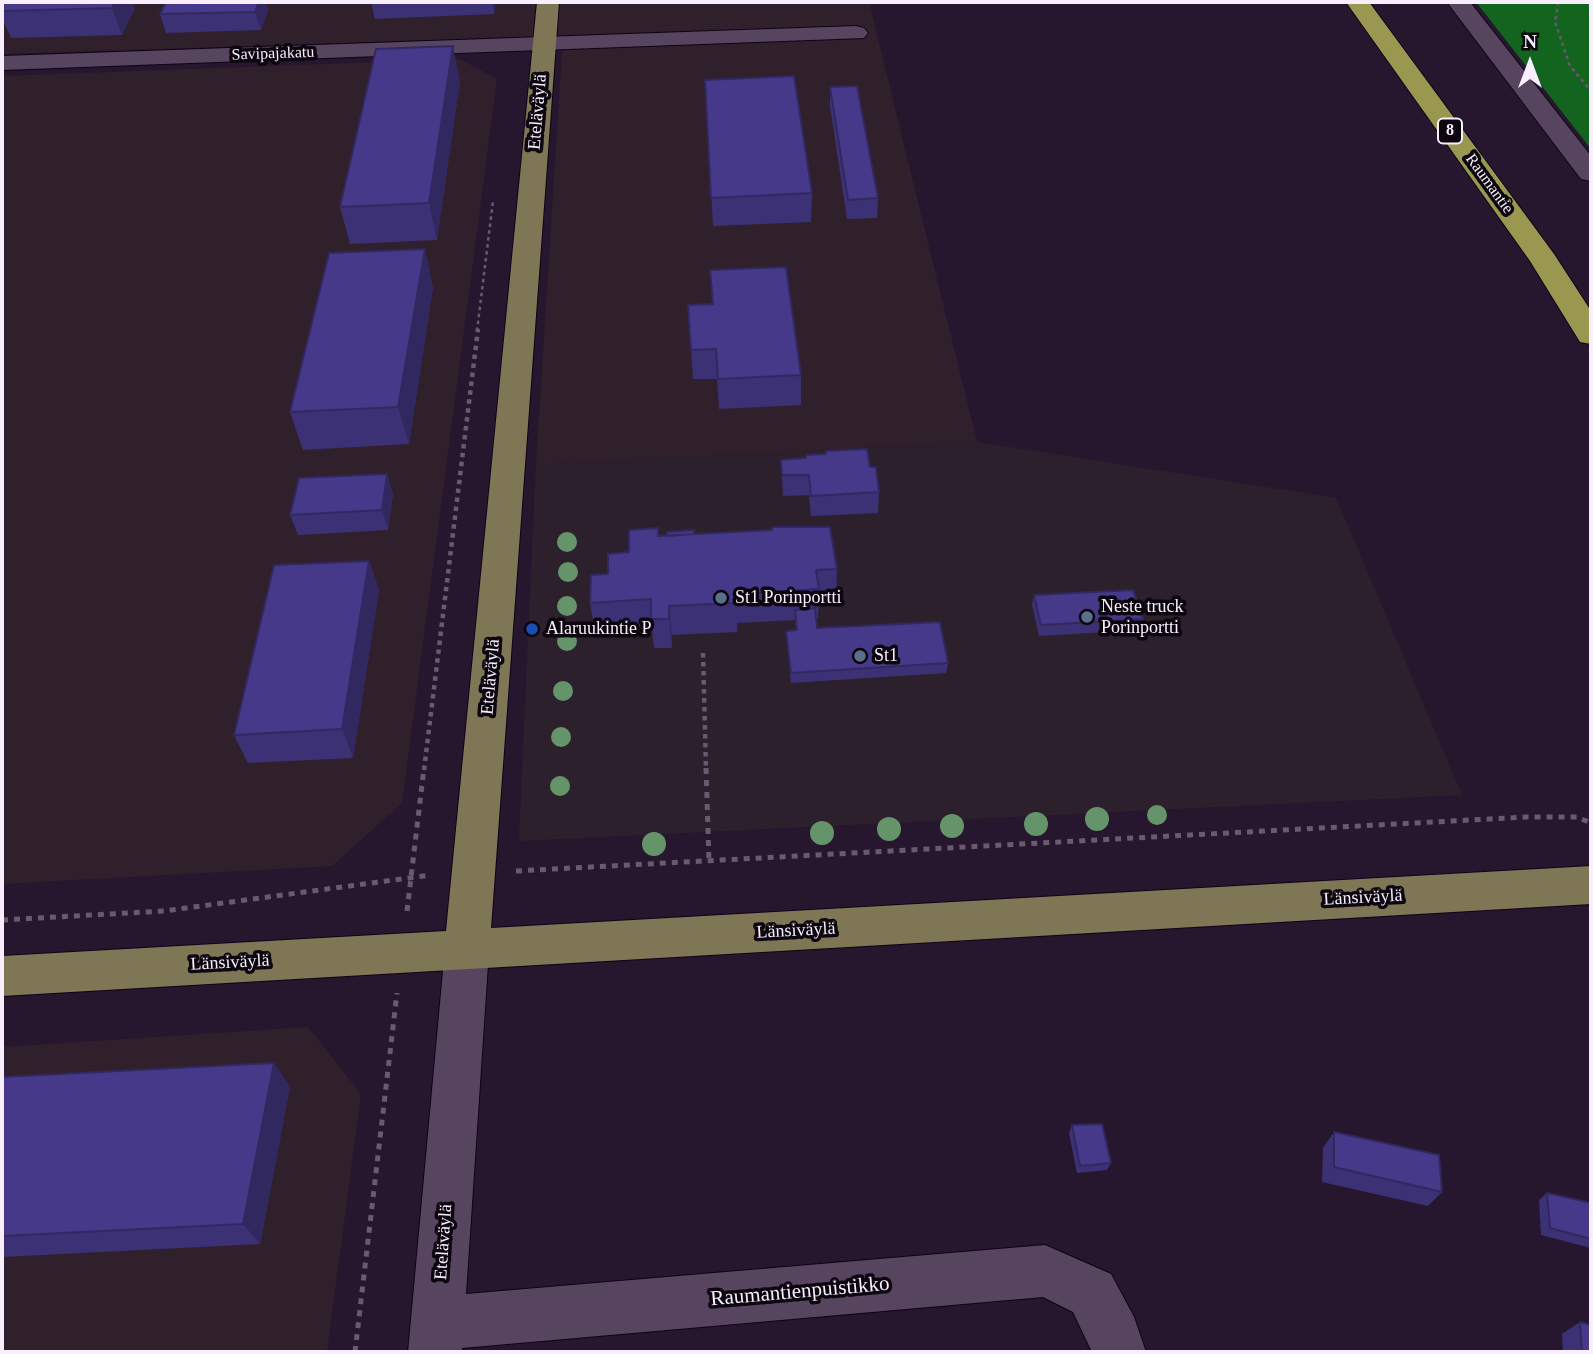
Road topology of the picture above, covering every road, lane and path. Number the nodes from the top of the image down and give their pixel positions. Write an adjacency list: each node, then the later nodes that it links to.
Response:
1 (548, 2): 6 (main road, Eteläväylä)
2 (1357, 2): 11 (highway, Raumantie / 8)
3 (1458, 2): 9 (street)
4 (1558, 2): 8 (path)
5 (856, 33): 6 (street, Savipajakatu)
6 (544, 45): 7 (street, Savipajakatu); 15 (main road, Eteläväylä)
7 (2, 63)
8 (1591, 91)
9 (1591, 173)
10 (493, 197): 16 (path)
11 (1591, 335)
12 (703, 653): 14 (path)
13 (1591, 822): 14 (path)
14 (709, 861): 15 (path)
15 (474, 873): 16 (path); 19 (main road, Eteläväylä)
16 (411, 876): 18 (path); 20 (path)
17 (1591, 885): 19 (main road, Länsiväylä)
18 (2, 920)
19 (467, 949): 20 (main road, Länsiväylä); 22 (street, Eteläväylä)
20 (402, 953): 21 (main road, Länsiväylä); 23 (path)
21 (2, 976)
22 (437, 1338): 24 (street, Raumantienpuistikko)
23 (355, 1352)
24 (1119, 1352)

